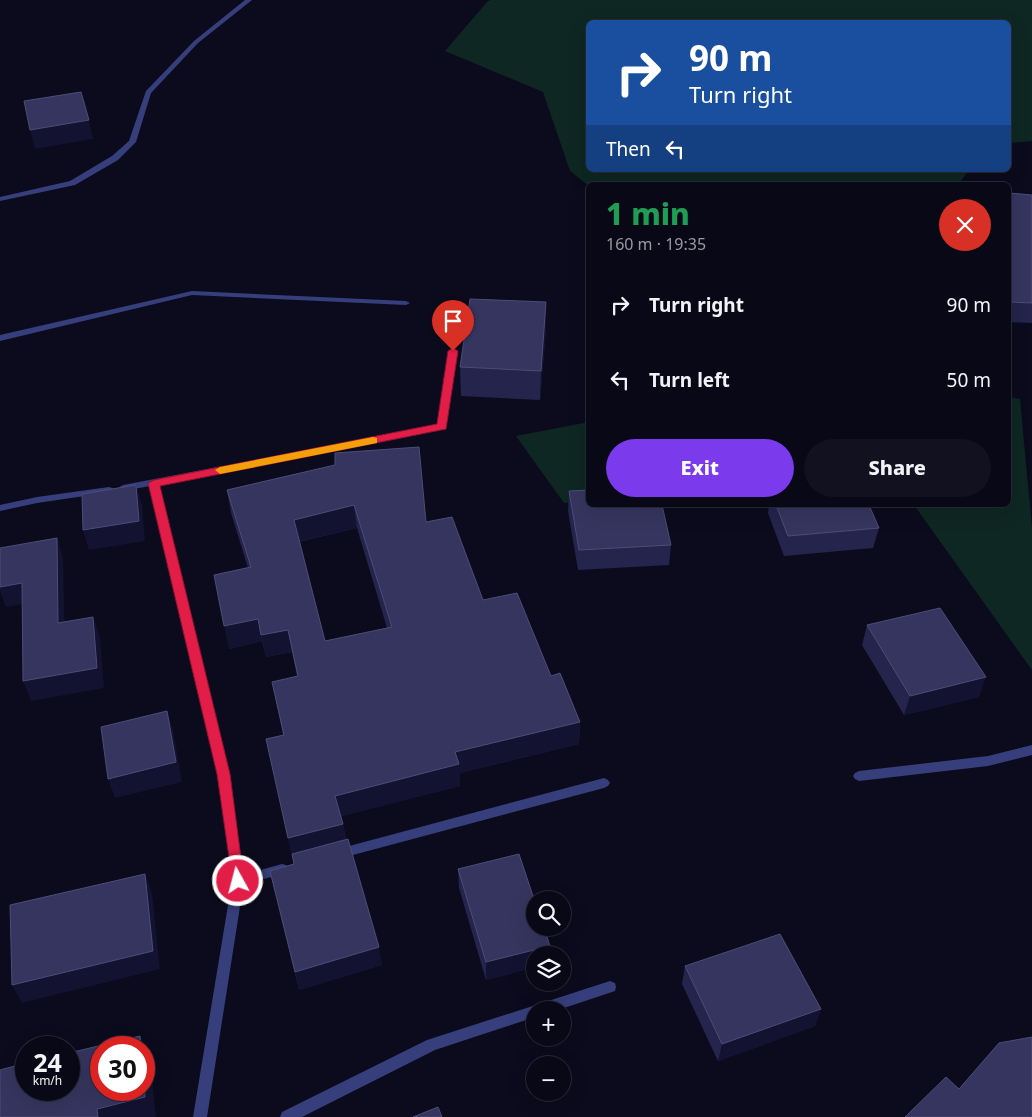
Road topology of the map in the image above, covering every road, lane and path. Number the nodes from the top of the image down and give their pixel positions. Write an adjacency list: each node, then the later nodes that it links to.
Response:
1 (249, 0): 2 (street)
2 (0, 199)
3 (406, 303): 4 (street)
4 (0, 338)
5 (453, 351): 6 (street)
6 (154, 483): 7 (street); 13 (street)
7 (0, 508)
8 (1032, 750): 9 (street)
9 (859, 776)
10 (604, 783): 11 (street)
11 (324, 858)
12 (295, 865): 13 (street)
13 (238, 881): 17 (street)
14 (610, 987): 15 (street)
15 (567, 1001)
16 (526, 1014): 18 (street)
17 (200, 1117)
18 (287, 1117)

